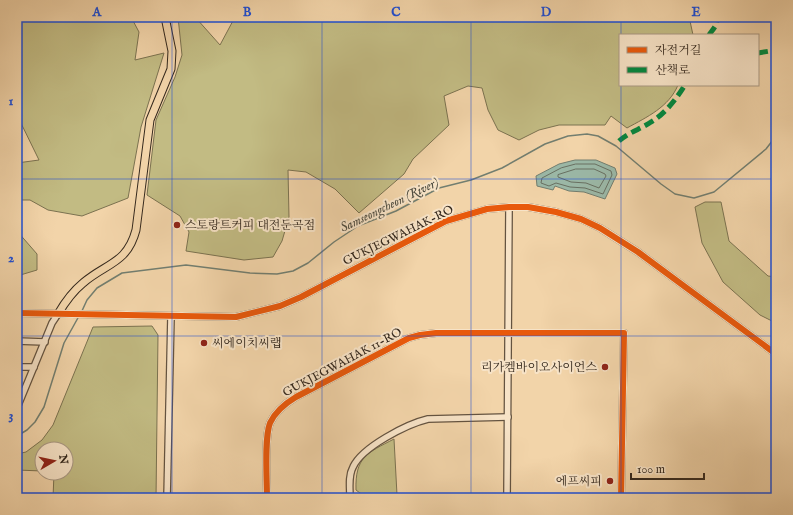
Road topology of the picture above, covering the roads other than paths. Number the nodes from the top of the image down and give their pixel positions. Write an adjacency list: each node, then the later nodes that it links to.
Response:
1 (165, 17): 4 (main road)
2 (509, 207): 5 (street, GUKJEGWAHAK-RO); 6 (street); 9 (street, GUKJEGWAHAK-RO)
3 (17, 313): 4 (street, GUKJEGWAHAK-RO)
4 (58, 314): 5 (street, GUKJEGWAHAK-RO); 8 (street)
5 (171, 316): 16 (street)
6 (508, 333): 15 (street); 17 (street, GUKJEGWAHAK 11-RO); 20 (street, GUKJEGWAHAK 11-RO)
7 (17, 341): 8 (street)
8 (44, 342): 11 (street)
9 (776, 354)
10 (17, 367): 11 (street)
11 (34, 367): 13 (street)
12 (17, 392): 13 (street)
13 (24, 392): 14 (street)
14 (17, 408)
15 (508, 417): 18 (street); 19 (street)
16 (167, 498)
17 (267, 498)
18 (350, 498)
19 (507, 498)
20 (621, 498)

